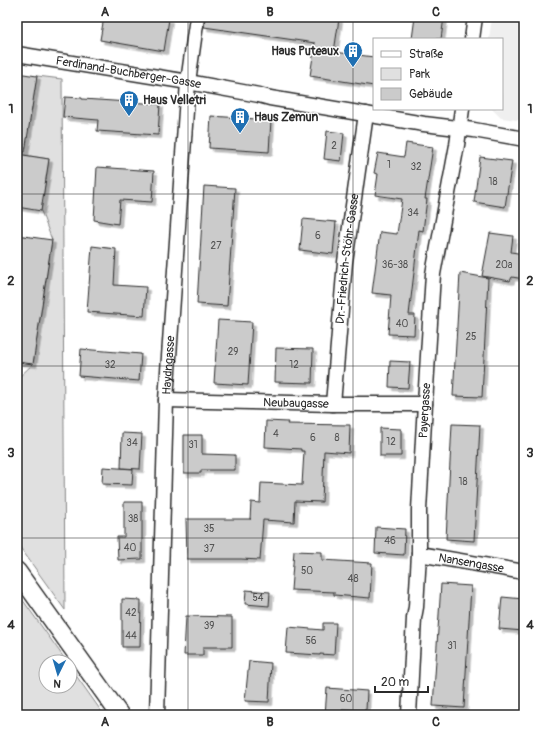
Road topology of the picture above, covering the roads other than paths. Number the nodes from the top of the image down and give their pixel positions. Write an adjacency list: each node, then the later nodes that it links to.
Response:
1 (196, 17): 5 (street, Haydngasse)
2 (475, 17): 3 (street)
3 (472, 38)
4 (17, 54): 5 (street, Ferdinand-Buchberger-Gasse)
5 (188, 82): 7 (street, Ferdinand-Buchberger-Gasse); 10 (street, Haydngasse)
6 (462, 110): 8 (street, Payergasse)
7 (366, 114): 8 (street, Ferdinand-Buchberger-Gasse); 11 (street, Dr.-Friedrich-Stöhr-Gasse)
8 (458, 129): 9 (street, Ferdinand-Buchberger-Gasse); 12 (street, Payergasse)
9 (524, 139)
10 (166, 400): 11 (street, Neubaugasse); 17 (street, Haydngasse)
11 (333, 404): 12 (street, Neubaugasse)
12 (425, 404): 13 (street, Payergasse)
13 (419, 554): 15 (street, Nansengasse); 18 (street, Payergasse)
14 (17, 571): 16 (street)
15 (524, 572)
16 (120, 715)
17 (157, 715)
18 (409, 715)

